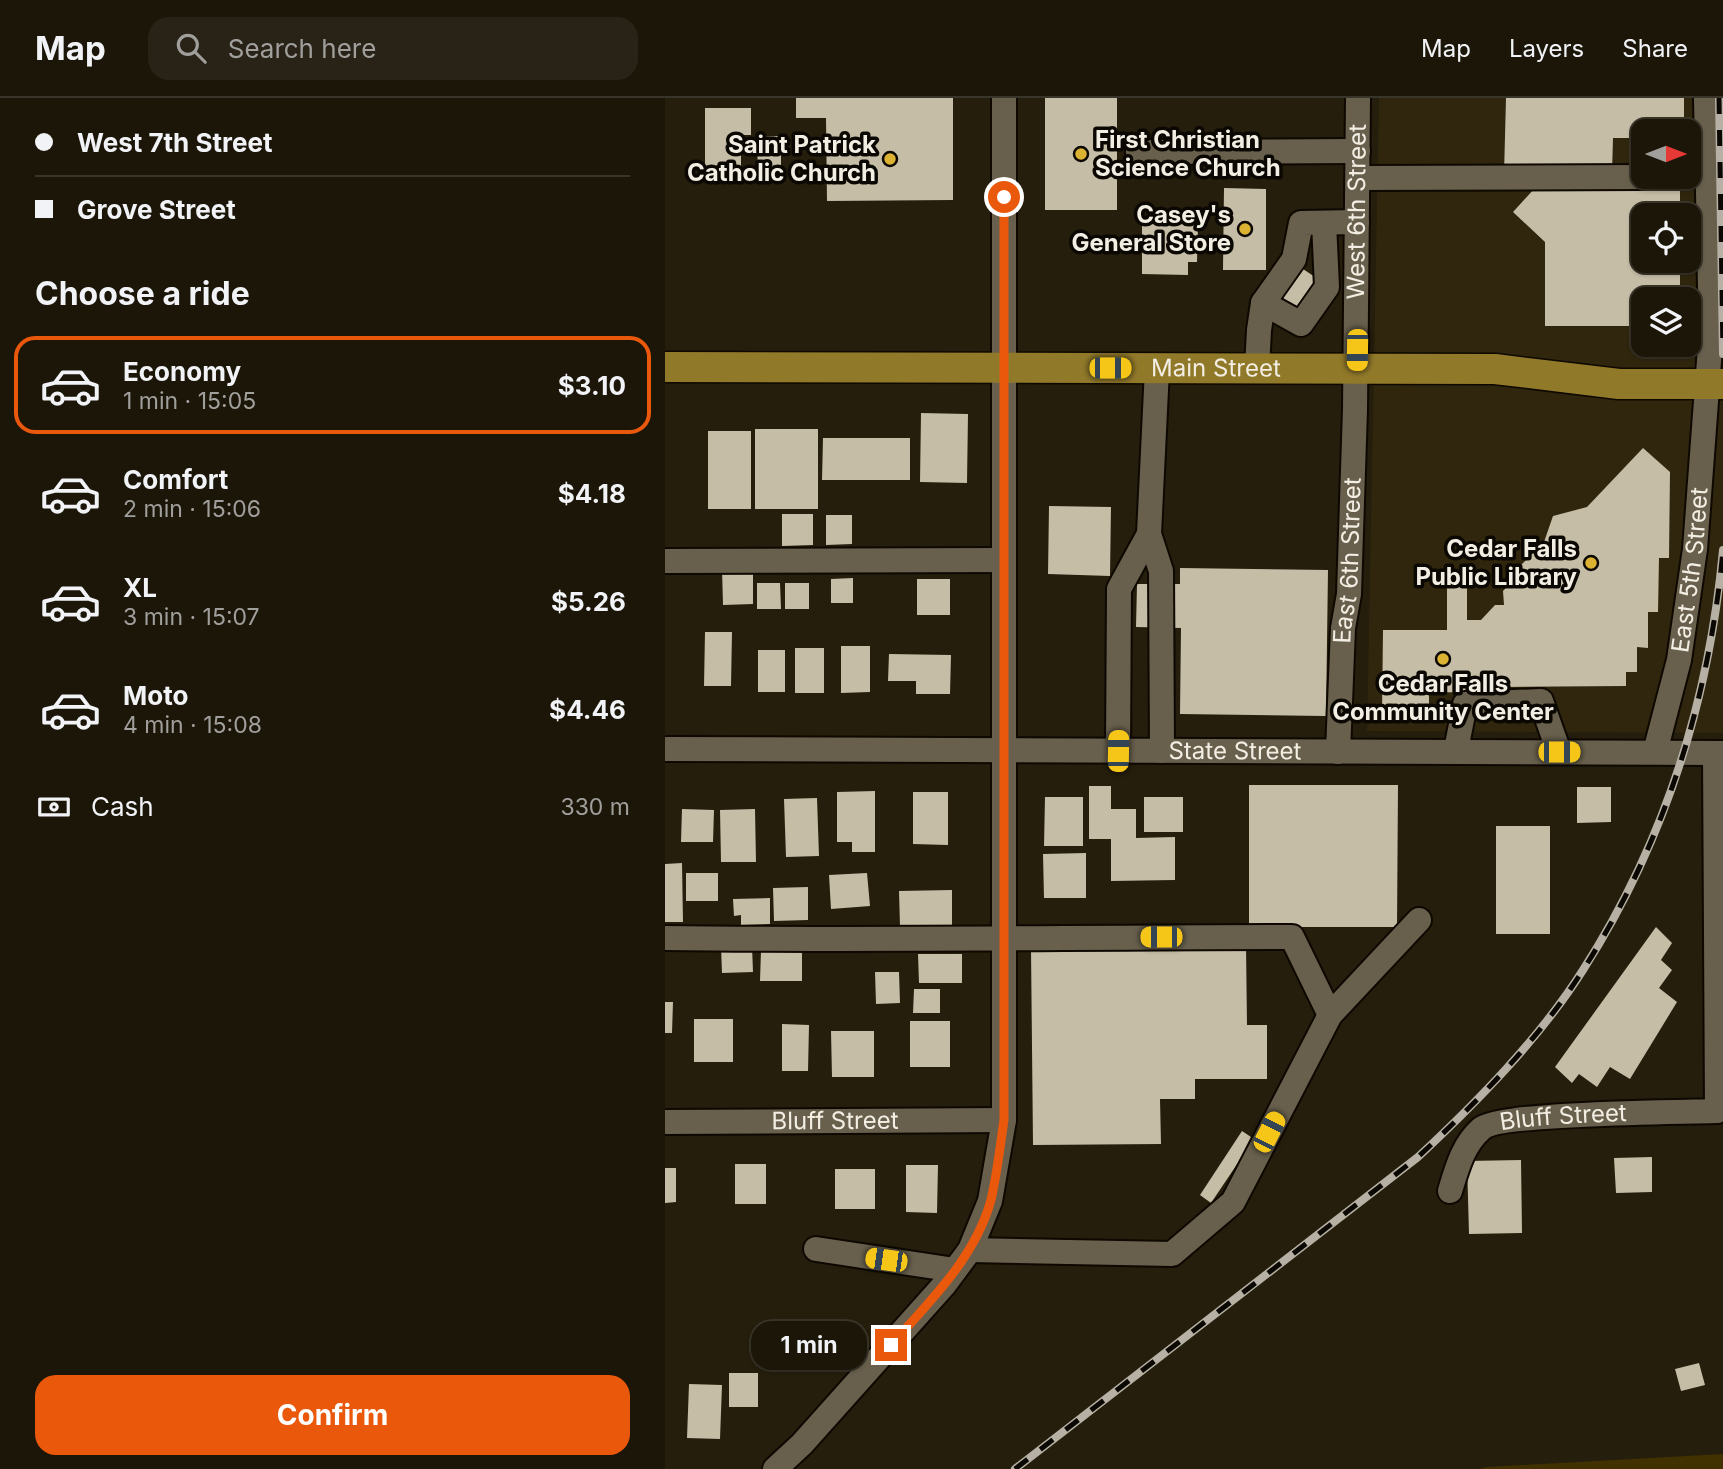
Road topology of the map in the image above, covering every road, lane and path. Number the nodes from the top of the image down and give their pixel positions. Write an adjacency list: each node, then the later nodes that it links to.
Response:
1 (1004, 98): 13 (street)
2 (1358, 98): 4 (street, West 6th Street)
3 (1706, 98): 6 (street, East 5th Street)
4 (1358, 151): 5 (street); 8 (street, West 6th Street)
5 (1138, 152)
6 (1707, 176): 17 (street, East 5th Street)
7 (1631, 177): 8 (street)
8 (1358, 178): 9 (street, West 6th Street)
9 (1357, 222): 10 (street); 16 (street, West 6th Street)
10 (1324, 223): 11 (street); 11 (street)
11 (1263, 303): 14 (street)
12 (665, 367): 13 (main road, Main Street)
13 (1003, 368): 15 (main road, Main Street); 19 (street)
14 (1257, 368): 15 (main road, Main Street); 16 (main road, Main Street)
15 (1157, 369): 18 (street)
16 (1356, 369): 17 (main road, Main Street); 26 (street, East 6th Street)
17 (1715, 384): 28 (street, East 5th Street)
18 (1149, 534): 24 (street); 25 (street)
19 (1003, 560): 20 (street); 22 (street)
20 (665, 561)
21 (665, 749): 22 (street, State Street)
22 (1003, 750): 24 (street, State Street); 31 (street)
23 (1456, 750): 26 (street, State Street); 27 (street, State Street); 27 (street)
24 (1118, 751): 25 (street, State Street)
25 (1162, 751): 26 (street, State Street)
26 (1338, 751)
27 (1559, 752): 28 (street, State Street)
28 (1655, 752): 29 (street, State Street)
29 (1719, 753): 36 (street, Bluff Street)
30 (1419, 920): 33 (street)
31 (1004, 937): 32 (street); 33 (street); 34 (street)
32 (665, 938)
33 (1331, 1015): 38 (street)
34 (1004, 1120): 35 (street, Bluff Street); 38 (street)
35 (665, 1122)
36 (1450, 1191)
37 (816, 1250): 39 (street)
38 (970, 1250): 39 (street)
39 (955, 1270): 40 (street)
40 (775, 1469)

